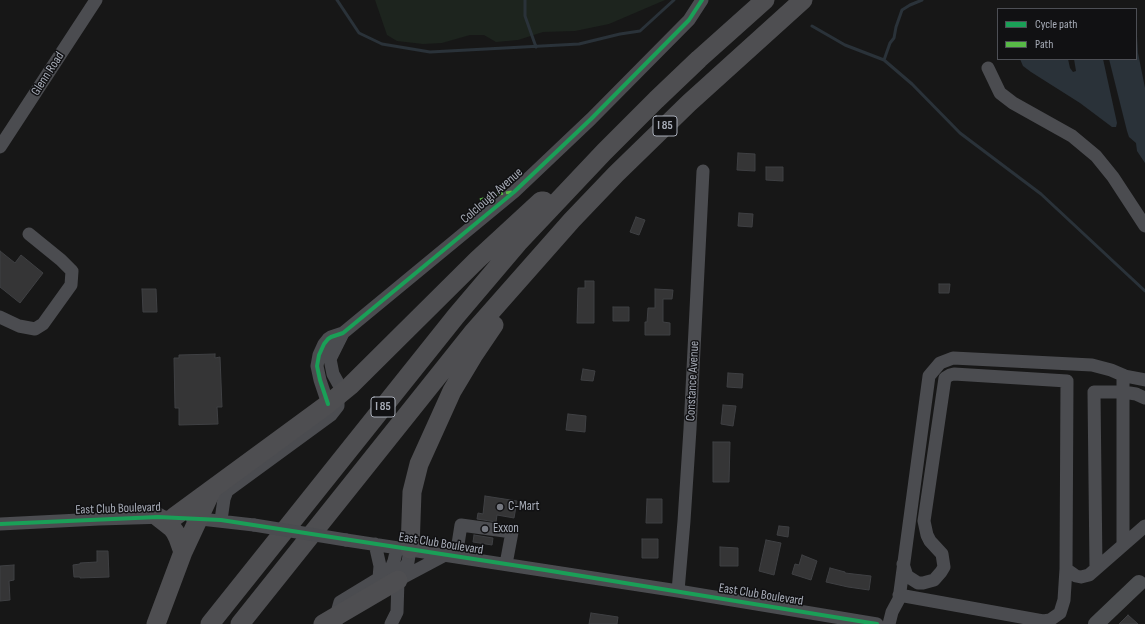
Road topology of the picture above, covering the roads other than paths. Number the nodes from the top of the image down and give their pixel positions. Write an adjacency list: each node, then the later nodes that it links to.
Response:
1 (96, 0): 6 (street, Glenn Road)
2 (702, 0): 13 (street, Colclough Avenue)
3 (765, 0): 8 (highway, I 85)
4 (803, 0): 11 (highway, I 85)
5 (988, 68): 9 (street)
6 (0, 147)
7 (703, 171): 39 (street, Constance Avenue)
8 (562, 195): 19 (highway); 43 (highway, I 85)
9 (1145, 226)
10 (29, 234): 12 (street)
11 (536, 261): 29 (highway); 44 (highway, I 85)
12 (0, 317)
13 (344, 333): 19 (street, Colclough Avenue); 19 (street, Colclough Avenue)
14 (1092, 366): 15 (street); 17 (street); 33 (street)
15 (1123, 375): 16 (street); 18 (street)
16 (1145, 380)
17 (1067, 381): 33 (street); 34 (street)
18 (1124, 392): 20 (street); 28 (street); 35 (street)
19 (336, 398): 21 (highway); 24 (street)
20 (1145, 398)
21 (212, 489): 22 (highway); 23 (highway)
22 (166, 517): 23 (street, East Club Boulevard); 25 (street, East Club Boulevard); 30 (highway)
23 (198, 518): 24 (street, East Club Boulevard); 30 (highway)
24 (221, 520): 27 (street, East Club Boulevard, bridge)
25 (0, 524)
26 (1145, 526): 28 (street)
27 (375, 544): 29 (street, East Club Boulevard); 36 (street)
28 (1124, 546): 35 (street)
29 (404, 548): 31 (street, East Club Boulevard); 36 (street); 37 (street)
30 (183, 552): 42 (highway)
31 (450, 556): 32 (street, East Club Boulevard); 32 (street); 37 (street)
32 (506, 564): 39 (street, East Club Boulevard)
33 (903, 564): 40 (street)
34 (1066, 569): 35 (street); 40 (street)
35 (1096, 569)
36 (379, 578): 41 (street)
37 (398, 580): 41 (highway); 45 (street)
38 (1142, 580): 48 (main road)
39 (678, 591): 46 (street, East Club Boulevard)
40 (899, 595): 47 (street)
41 (333, 621)
42 (156, 624)
43 (210, 624)
44 (240, 624)
45 (391, 624)
46 (877, 624)
47 (889, 624)
48 (1096, 624)

